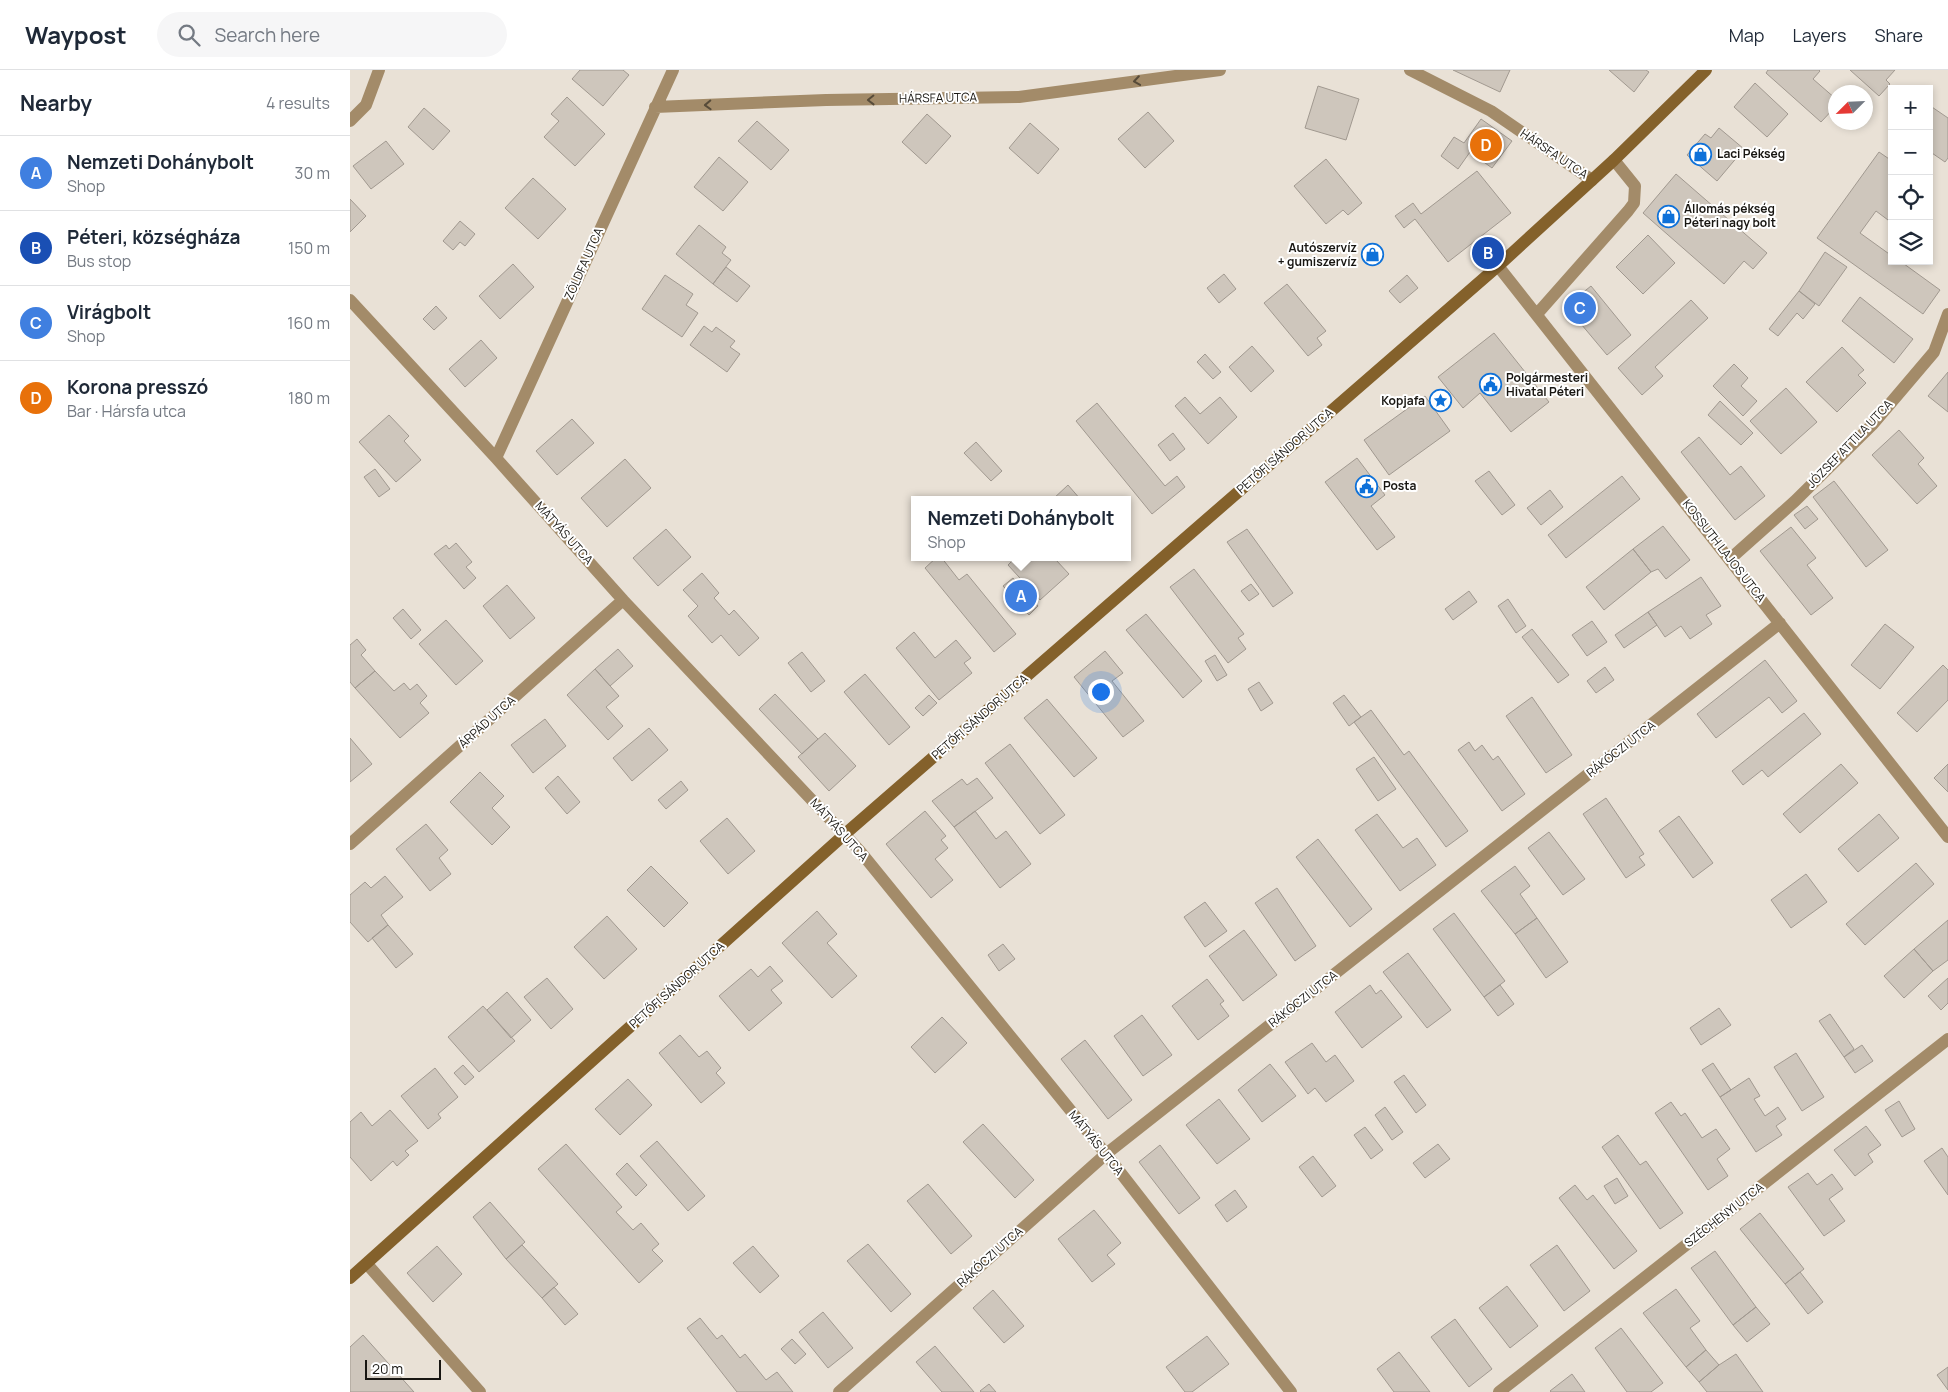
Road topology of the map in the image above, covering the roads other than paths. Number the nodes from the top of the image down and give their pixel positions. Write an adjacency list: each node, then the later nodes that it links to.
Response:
1 (379, 70): 7 (street)
2 (673, 70): 6 (street, ZÖLDFA UTCA)
3 (1220, 70): 6 (street, HÁRSFA UTCA, one-way to 6)
4 (1410, 70): 9 (street, HÁRSFA UTCA)
5 (1706, 70): 8 (main road, PETŐFI SÁNDOR UTCA)
6 (655, 107): 14 (street, ZÖLDFA UTCA)
7 (350, 121)
8 (1614, 160): 9 (main road, PETŐFI SÁNDOR UTCA); 12 (street)
9 (1592, 180): 10 (main road, PETŐFI SÁNDOR UTCA)
10 (1498, 266): 12 (street, KOSSUTH LAJOS UTCA); 18 (main road, PETŐFI SÁNDOR UTCA)
11 (350, 300): 14 (street, MÁTYÁS UTCA)
12 (1537, 314): 15 (street, KOSSUTH LAJOS UTCA)
13 (1948, 314): 15 (street, JÓZSEF ATTILA UTCA)
14 (496, 458): 16 (street, MÁTYÁS UTCA)
15 (1730, 559): 17 (street, KOSSUTH LAJOS UTCA)
16 (623, 600): 18 (street, MÁTYÁS UTCA); 20 (street, ÁRPÁD UTCA)
17 (1780, 623): 19 (street, KOSSUTH LAJOS UTCA); 22 (street, RÁKÓCZI UTCA)
18 (845, 834): 22 (street, MÁTYÁS UTCA); 23 (main road, PETŐFI SÁNDOR UTCA)
19 (1948, 837)
20 (350, 844)
21 (1948, 1039): 28 (street, SZÉCHENYI UTCA)
22 (1106, 1154): 26 (street, RÁKÓCZI UTCA); 27 (street, MÁTYÁS UTCA)
23 (367, 1264): 24 (main road, PETŐFI SÁNDOR UTCA); 25 (street)
24 (350, 1278)
25 (480, 1392)
26 (839, 1392)
27 (1291, 1392)
28 (1499, 1392)

